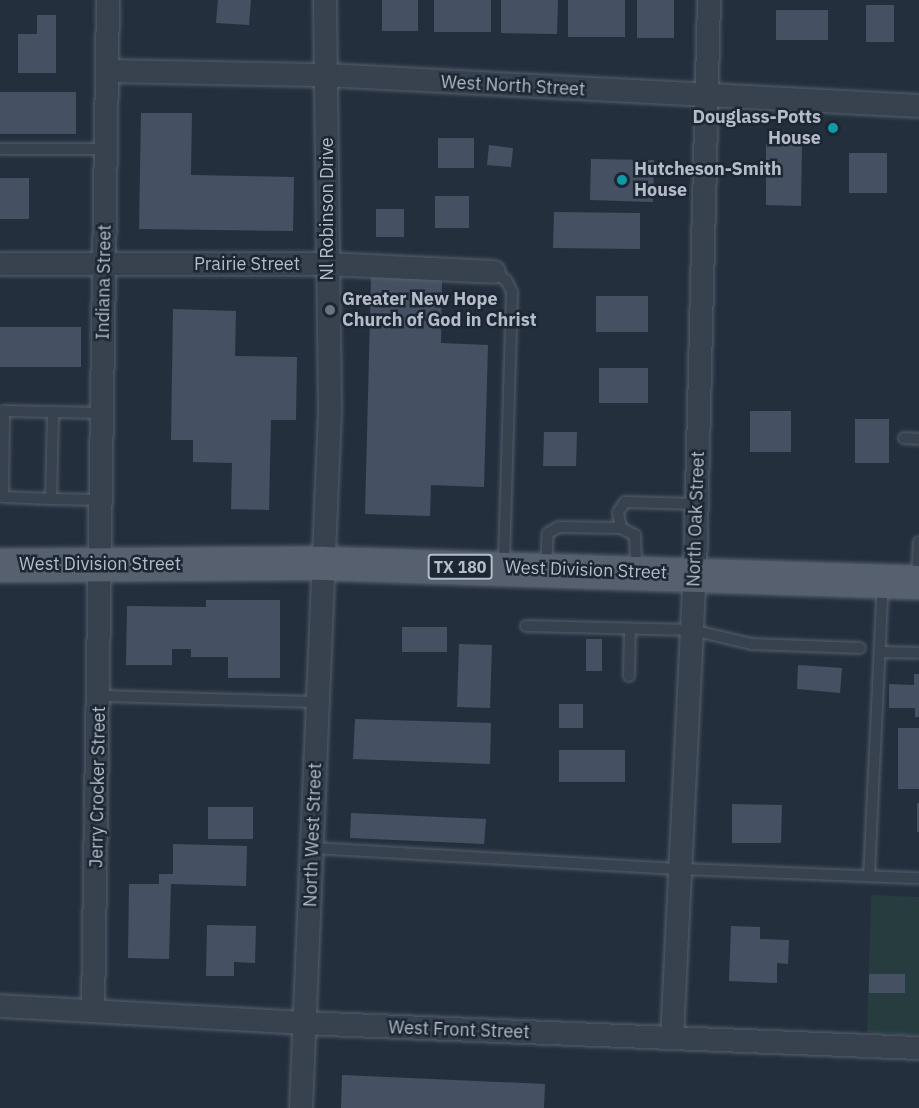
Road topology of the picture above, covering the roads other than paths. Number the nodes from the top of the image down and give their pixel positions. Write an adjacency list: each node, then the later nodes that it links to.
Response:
1 (108, 0): 4 (street, Indiana Street)
2 (325, 0): 5 (street, Nl Robinson Drive)
3 (710, 0): 6 (street, North Oak Street)
4 (108, 71): 5 (street, West North Street); 9 (street, Indiana Street)
5 (326, 75): 6 (street, West North Street); 12 (street, Nl Robinson Drive)
6 (707, 97): 7 (street, West North Street); 20 (street, North Oak Street)
7 (919, 105)
8 (0, 149): 9 (lane)
9 (107, 149): 11 (street, Indiana Street)
10 (0, 264): 11 (street, Prairie Street)
11 (104, 264): 12 (street, Prairie Street); 15 (street, Indiana Street)
12 (327, 264): 13 (street, Prairie Street); 23 (street, Nl Robinson Drive)
13 (494, 272): 26 (lane)
14 (53, 413): 15 (lane); 18 (lane); 18 (lane)
15 (102, 413): 19 (street, Indiana Street)
16 (904, 438): 17 (lane)
17 (919, 440)
18 (51, 499): 19 (lane)
19 (101, 500): 24 (street, Indiana Street)
20 (696, 504): 21 (lane); 29 (street, North Oak Street)
21 (621, 528): 27 (lane); 28 (lane)
22 (919, 542): 31 (lane)
23 (323, 563): 24 (main road, West Division Street / TX 180); 26 (main road, West Division Street / TX 180); 40 (street, North West Street)
24 (100, 564): 25 (main road, West Division Street / TX 180); 39 (street, Jerry Crocker Street)
25 (0, 565)
26 (504, 568): 27 (main road, West Division Street / TX 180)
27 (546, 569): 28 (main road, West Division Street / TX 180)
28 (636, 572): 29 (main road, West Division Street / TX 180)
29 (695, 573): 30 (main road, West Division Street / TX 180); 34 (street, North Oak Street)
30 (883, 581): 31 (main road, West Division Street / TX 180); 36 (lane)
31 (918, 582)
32 (526, 626): 33 (lane)
33 (630, 629): 34 (lane); 38 (lane)
34 (692, 630): 35 (lane); 42 (street, North Oak Street)
35 (860, 648)
36 (880, 652): 37 (lane); 43 (lane)
37 (919, 653)
38 (629, 676)
39 (100, 696): 40 (lane); 46 (street, Jerry Crocker Street)
40 (317, 702): 41 (street, North West Street)
41 (314, 848): 42 (lane); 47 (street, North West Street)
42 (681, 869): 43 (lane); 48 (street, North Oak Street)
43 (869, 876): 44 (lane)
44 (919, 878)
45 (0, 1006): 46 (street, West Front Street)
46 (93, 1011): 47 (street, West Front Street)
47 (304, 1023): 48 (street, West Front Street); 50 (street, North West Street)
48 (672, 1038): 49 (street, West Front Street)
49 (919, 1048)
50 (301, 1108)

